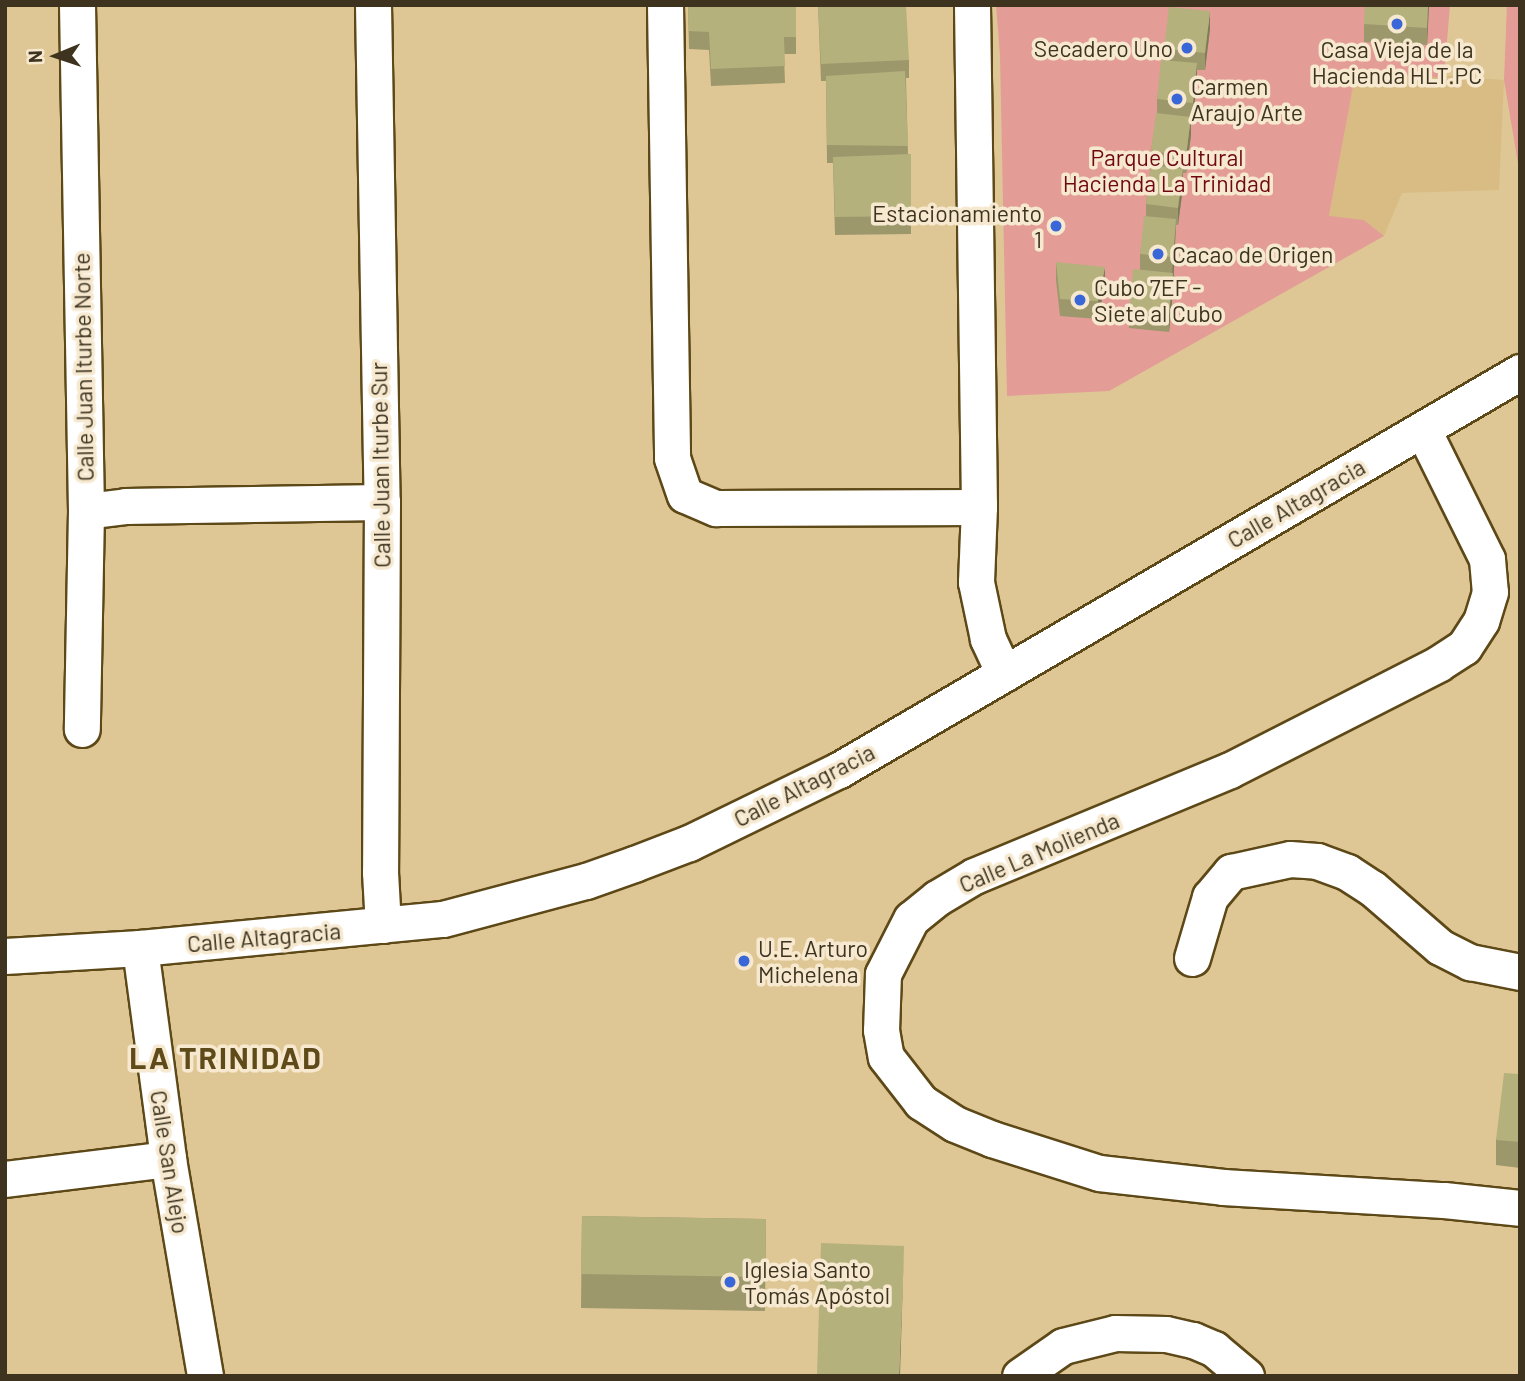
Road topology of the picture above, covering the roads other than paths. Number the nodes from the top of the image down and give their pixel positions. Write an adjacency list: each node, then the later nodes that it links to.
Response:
1 (77, 5): 9 (street, Calle Juan Iturbe Norte)
2 (373, 5): 7 (street, Calle Juan Iturbe Sur)
3 (665, 5): 8 (street)
4 (972, 5): 8 (street)
5 (1520, 372): 6 (street, Calle Altagracia)
6 (1423, 430): 10 (street, Calle Altagracia); 19 (street, Calle La Molienda)
7 (382, 502): 9 (street); 12 (street, Calle Juan Iturbe Sur)
8 (979, 507): 10 (street)
9 (86, 511): 11 (street, Calle Juan Iturbe Norte)
10 (1004, 673): 12 (street, Calle Altagracia)
11 (82, 729)
12 (383, 925): 13 (street, Calle Altagracia)
13 (140, 948): 14 (street, Calle Altagracia); 17 (street, Calle San Alejo)
14 (5, 956)
15 (1192, 958): 16 (street)
16 (1520, 972)
17 (168, 1159): 18 (street); 20 (street, Calle San Alejo)
18 (5, 1179)
19 (1520, 1208)
20 (205, 1376): 21 (street)
21 (217, 1376)
22 (1020, 1376): 23 (street)
23 (1246, 1376)

